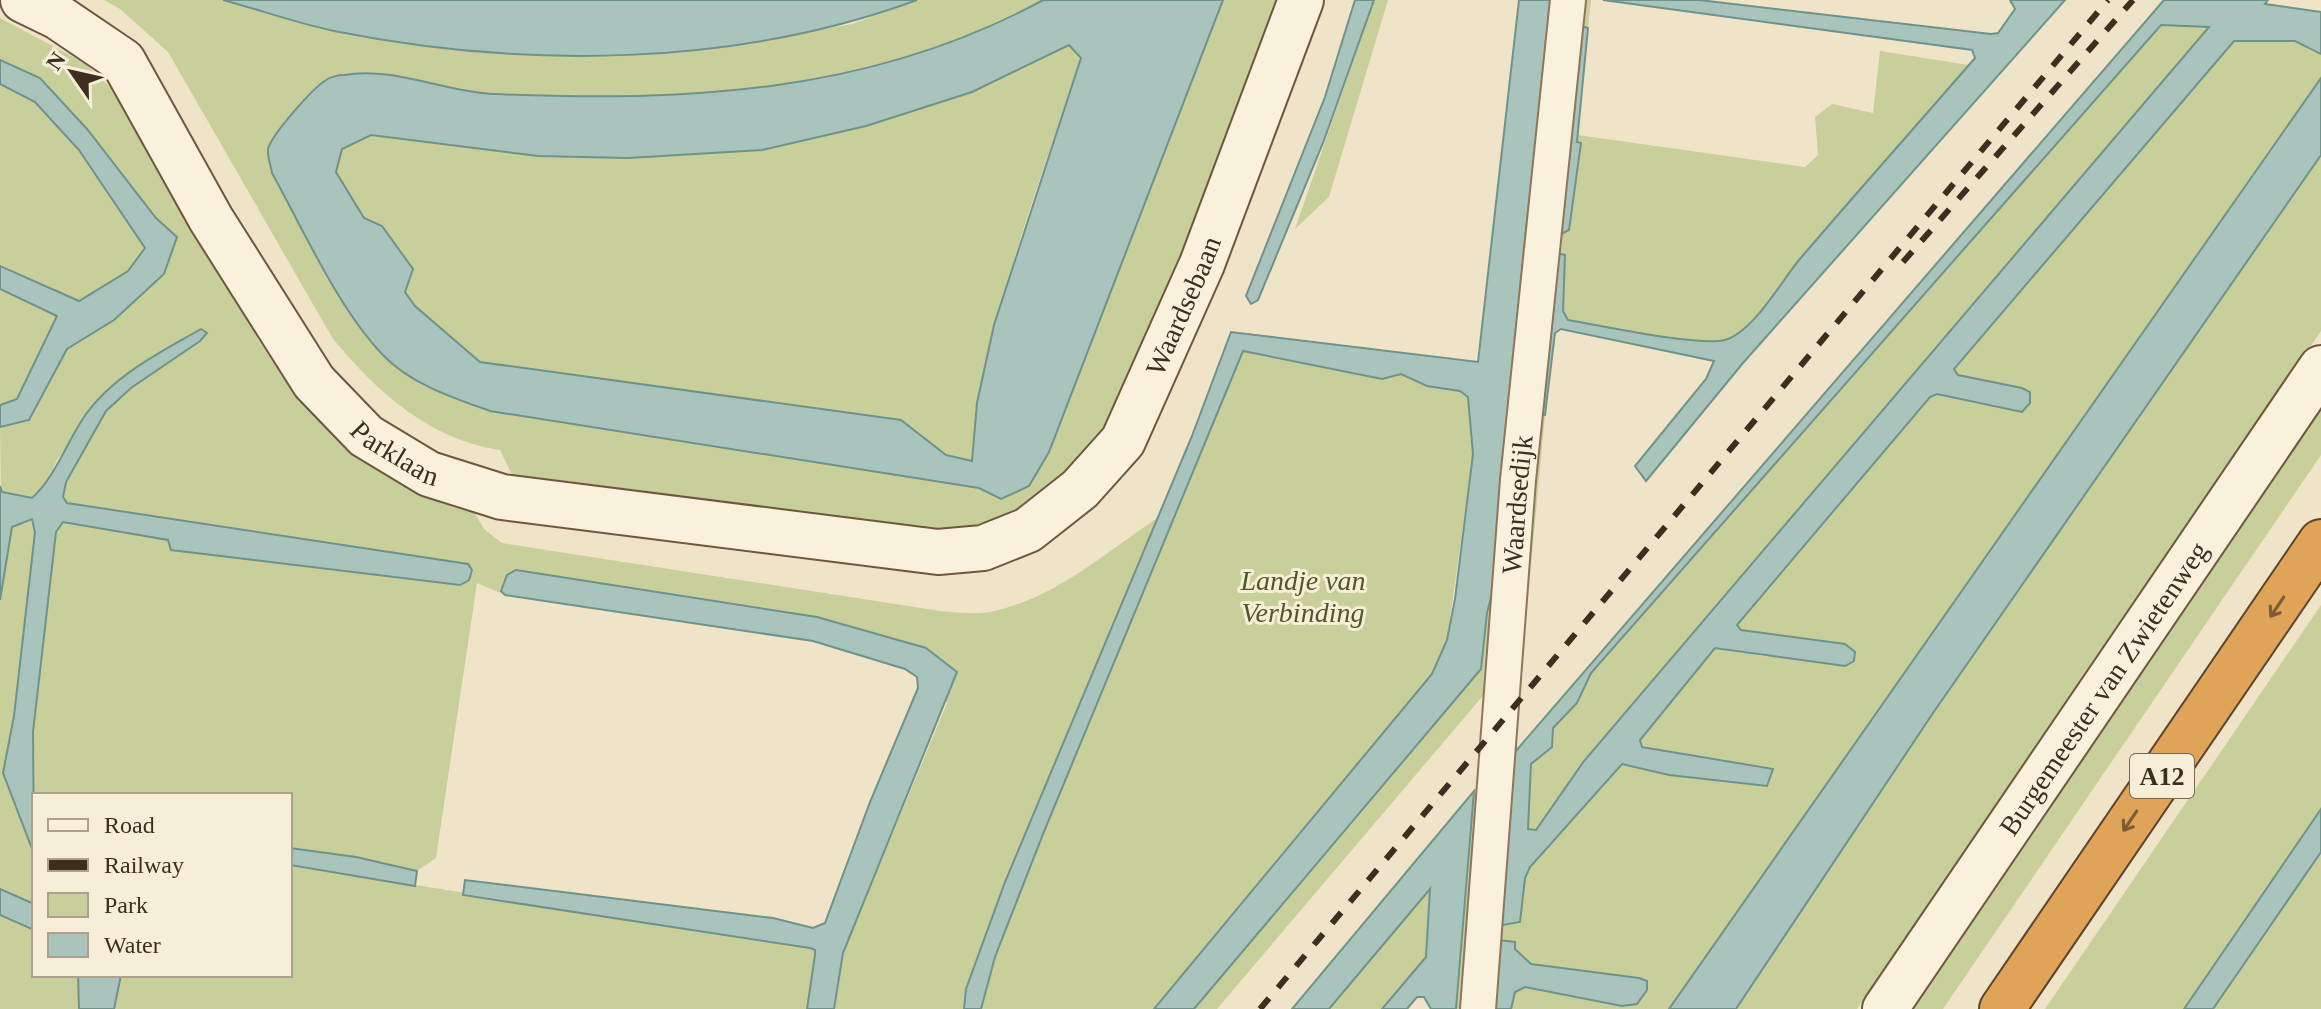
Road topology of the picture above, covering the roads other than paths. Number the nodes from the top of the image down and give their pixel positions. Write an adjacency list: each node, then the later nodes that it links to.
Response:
1 (23, 0): 6 (street, Parklaan)
2 (1301, 0): 6 (street, Waardsebaan)
3 (1568, 0): 7 (street, Waardsedijk)
4 (2321, 368): 8 (street, Burgemeester van Zwietenweg)
5 (2321, 542): 9 (highway, A12, one-way to 9)
6 (983, 548)
7 (1478, 1009)
8 (1885, 1009)
9 (2002, 1009)

